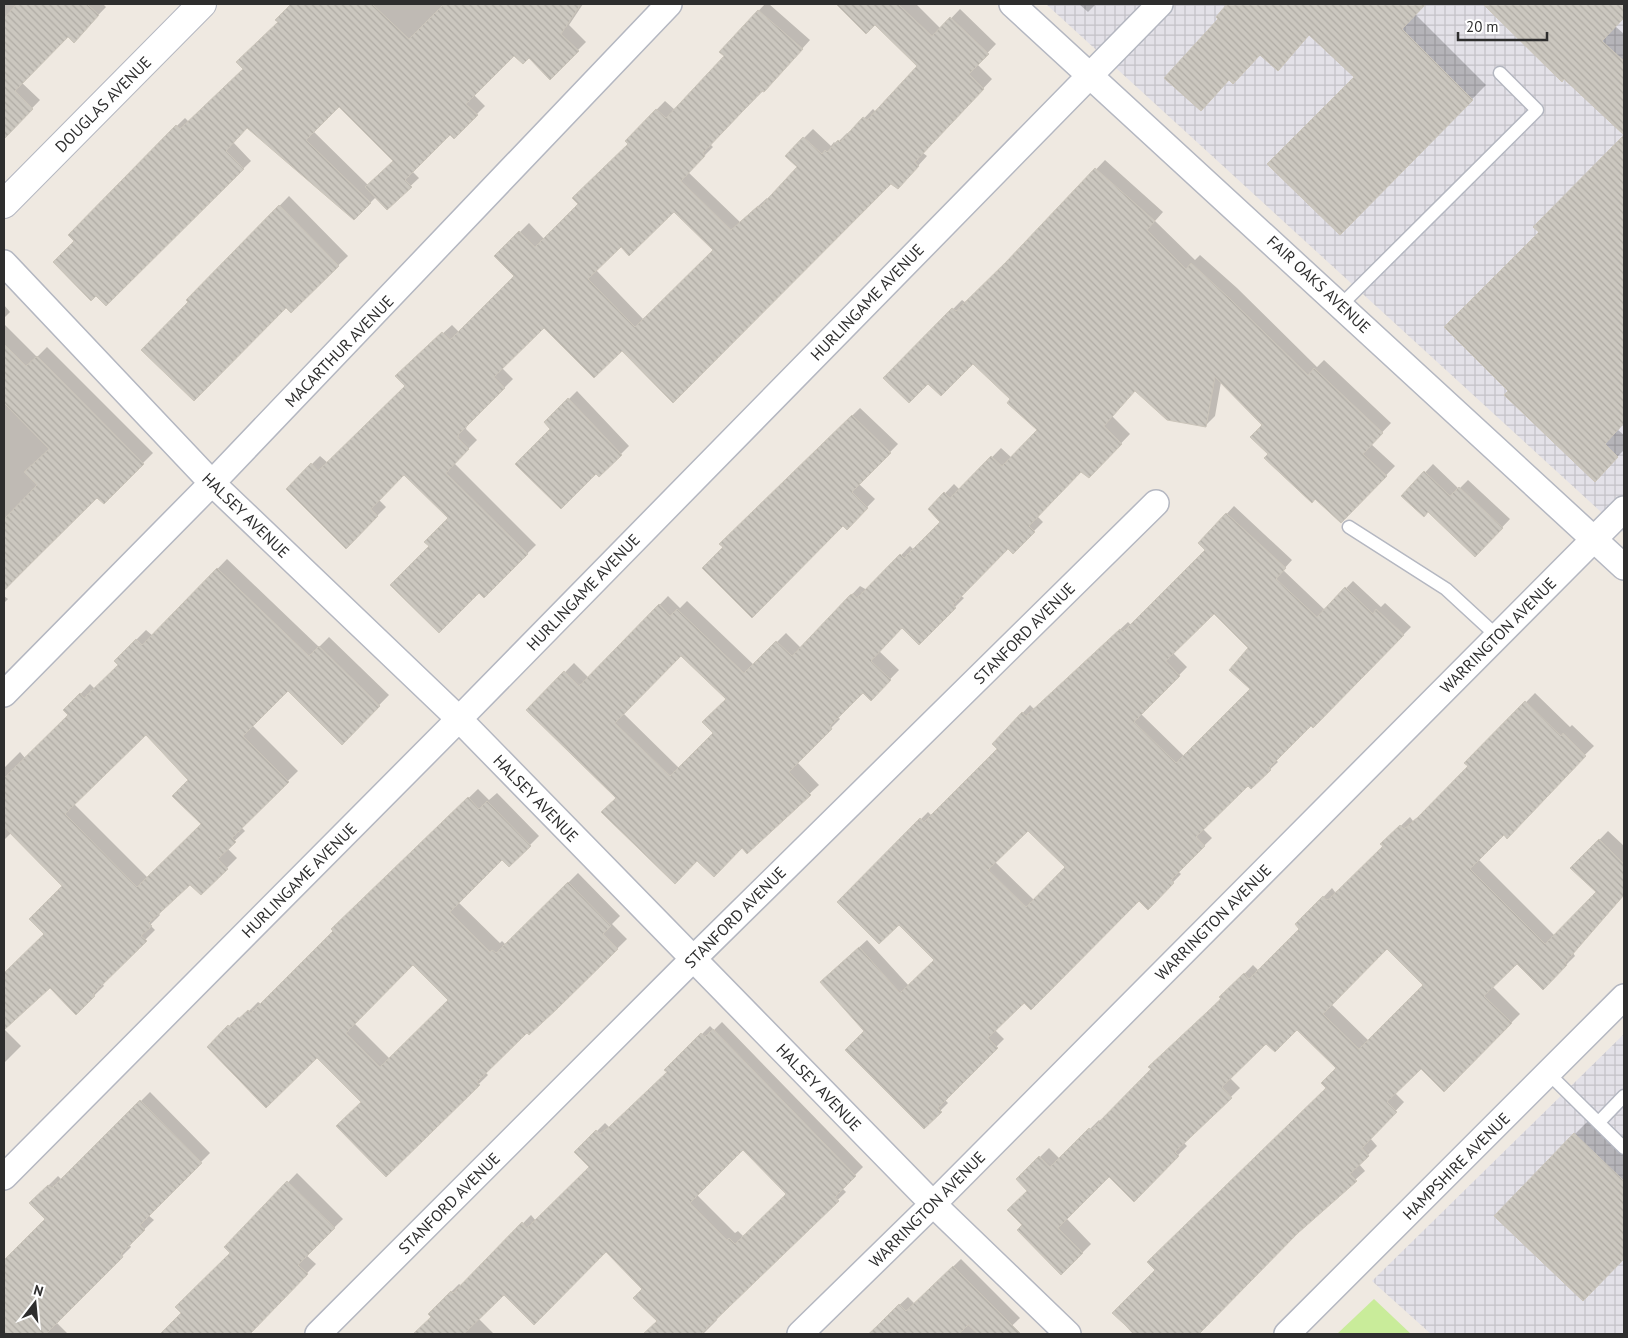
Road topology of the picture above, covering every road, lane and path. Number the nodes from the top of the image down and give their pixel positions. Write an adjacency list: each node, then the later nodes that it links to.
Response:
1 (202, 4): 7 (street, DOUGLAS AVENUE)
2 (669, 4): 10 (street, MACARTHUR AVENUE)
3 (1012, 4): 6 (street, FAIR OAKS AVENUE)
4 (1160, 4): 6 (street, HURLINGAME AVENUE)
5 (1500, 73): 9 (lane)
6 (1090, 74): 9 (street, FAIR OAKS AVENUE); 18 (street, HURLINGAME AVENUE)
7 (4, 204)
8 (4, 263): 10 (street, HALSEY AVENUE)
9 (1341, 305): 14 (street, FAIR OAKS AVENUE)
10 (212, 483): 17 (street, MACARTHUR AVENUE); 18 (street, HALSEY AVENUE)
11 (1156, 503): 19 (street, STANFORD AVENUE)
12 (1624, 509): 14 (street, WARRINGTON AVENUE)
13 (1349, 527): 16 (lane)
14 (1594, 539): 15 (street, FAIR OAKS AVENUE); 16 (street, WARRINGTON AVENUE)
15 (1624, 567)
16 (1497, 636): 26 (street, WARRINGTON AVENUE)
17 (4, 694)
18 (459, 719): 19 (street, HALSEY AVENUE); 25 (street, HURLINGAME AVENUE)
19 (694, 958): 26 (street, HALSEY AVENUE); 27 (street, STANFORD AVENUE)
20 (1624, 997): 21 (street, HAMPSHIRE AVENUE)
21 (1548, 1073): 23 (lane); 30 (street, HAMPSHIRE AVENUE)
22 (1624, 1096): 23 (lane)
23 (1599, 1122): 24 (lane)
24 (1624, 1148)
25 (4, 1177)
26 (933, 1204): 28 (street, WARRINGTON AVENUE); 29 (street, HALSEY AVENUE)
27 (318, 1334)
28 (800, 1334)
29 (1068, 1334)
30 (1287, 1334)

